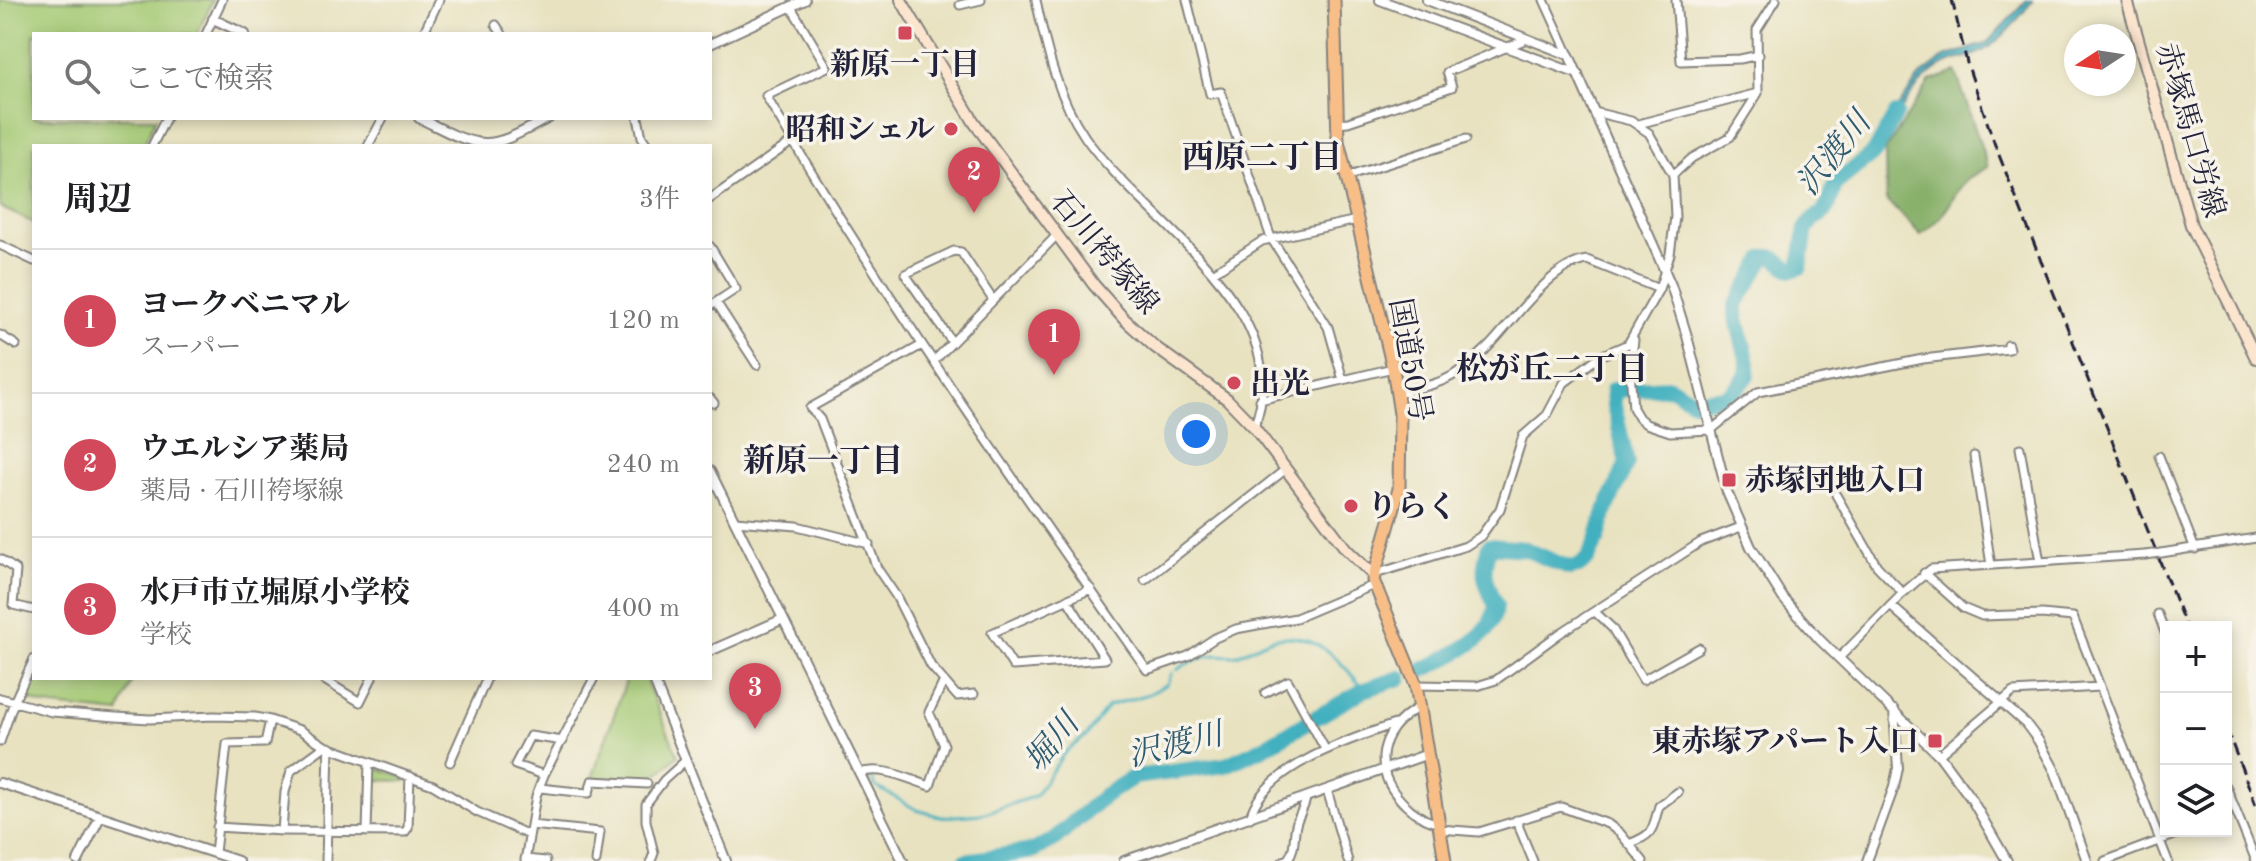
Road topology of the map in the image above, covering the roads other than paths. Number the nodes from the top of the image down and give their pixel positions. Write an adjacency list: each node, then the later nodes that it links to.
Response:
1 (222, 0): 17 (street)
2 (439, 0): 21 (street)
3 (805, 0): 16 (street)
4 (901, 0): 49 (main road, 石川袴塚線)
5 (981, 0): 15 (street)
6 (1036, 0): 55 (street)
7 (1187, 0): 50 (street)
8 (1334, 0): 36 (highway, 国道50号)
9 (1380, 0): 25 (street)
10 (1427, 0): 26 (street)
11 (1544, 0): 26 (street)
12 (1676, 0): 27 (street)
13 (1776, 0): 27 (street)
14 (2127, 0): 65 (main road, 赤塚馬口労線)
15 (960, 5)
16 (791, 7): 24 (street); 39 (street)
17 (213, 19): 19 (street); 20 (street)
18 (496, 25): 22 (street)
19 (207, 32)
20 (241, 32)
21 (424, 32)
22 (501, 32)
23 (1527, 39): 25 (street)
24 (712, 43)
25 (1506, 48): 28 (street); 36 (street)
26 (1569, 55): 28 (street)
27 (1759, 55): 29 (street)
28 (1578, 74): 30 (street)
29 (1758, 93): 37 (street); 45 (street)
30 (1594, 112): 37 (street); 54 (street)
31 (165, 120): 40 (street)
32 (382, 120): 41 (street)
33 (423, 120): 42 (street)
34 (544, 120): 43 (street)
35 (638, 120): 44 (street)
36 (1336, 123): 46 (highway, 国道50号)
37 (1638, 124): 45 (street)
38 (1466, 139): 46 (street)
39 (793, 141): 47 (street); 63 (street)
40 (153, 144)
41 (369, 144)
42 (481, 144)
43 (487, 144)
44 (647, 144)
45 (1673, 175): 54 (street)
46 (1346, 177): 48 (highway, 国道50号)
47 (712, 198)
48 (1357, 220): 50 (street); 68 (highway, 国道50号)
49 (1057, 235): 57 (street); 72 (main road, 石川袴塚線)
50 (1271, 238): 55 (street); 69 (street)
51 (0, 245): 53 (street)
52 (712, 249): 58 (street)
53 (32, 260)
54 (1666, 272): 56 (street); 73 (street)
55 (1213, 273): 71 (street)
56 (1659, 289): 60 (street); 70 (street)
57 (993, 300): 61 (street); 61 (street)
58 (713, 304): 67 (street)
59 (0, 335): 62 (street)
60 (1634, 338): 73 (street); 90 (street)
61 (952, 342): 66 (street)
62 (16, 345)
63 (922, 345): 66 (street); 83 (street)
64 (2008, 345): 73 (street)
65 (2256, 358)
66 (934, 361): 91 (street)
67 (757, 365)
68 (1393, 368): 69 (street); 70 (highway, 国道50号)
69 (1343, 380): 71 (street)
70 (1398, 393): 90 (highway, 国道50号)
71 (1260, 400): 72 (street)
72 (1254, 427): 77 (main road, 石川袴塚線)
73 (1711, 430): 81 (street)
74 (2020, 448): 86 (street)
75 (1974, 456): 87 (street)
76 (2159, 456): 84 (street)
77 (1286, 469): 89 (street); 90 (main road, 石川袴塚線)
78 (712, 475): 80 (street)
79 (1836, 495): 92 (street)
80 (735, 521): 83 (street); 98 (street)
81 (1741, 527): 96 (street); 102 (street)
82 (2256, 538): 84 (street)
83 (869, 544): 109 (street)
84 (2195, 549): 86 (street, bridge)
85 (0, 559): 95 (street)
86 (2040, 562): 87 (street)
87 (1991, 565): 88 (street)
88 (1924, 573): 92 (street); 111 (street)
89 (1145, 580)
90 (1374, 580): 91 (street); 110 (highway)
91 (1091, 589): 93 (street)
92 (1903, 593): 94 (street)
93 (1067, 599): 93 (street)
94 (1891, 606): 102 (street); 115 (street)
95 (32, 610)
96 (1595, 612): 100 (street); 110 (street)
97 (2158, 614): 99 (street)
98 (783, 619): 101 (street); 131 (street)
99 (2161, 621)
100 (1699, 648)
101 (712, 650)
102 (1839, 658): 118 (street)
103 (32, 663): 116 (street)
104 (324, 680): 105 (street)
105 (371, 680)
106 (486, 680): 129 (street)
107 (593, 680): 121 (street)
108 (654, 680): 127 (street)
109 (943, 683): 113 (street); 131 (street)
110 (1416, 685): 117 (highway)
111 (2100, 687): 115 (street); 154 (street)
112 (1265, 693): 124 (street)
113 (974, 694)
114 (0, 698): 116 (street)
115 (2000, 701): 126 (street); 174 (street)
116 (14, 702): 119 (street); 122 (street)
117 (1421, 706): 120 (street); 125 (highway)
118 (1894, 709): 126 (street); 172 (street)
119 (270, 720): 123 (street); 148 (street)
120 (1395, 724): 124 (street); 130 (street)
121 (563, 741): 132 (street); 132 (street)
122 (0, 742)
123 (327, 746): 128 (street); 149 (street); 150 (street)
124 (1325, 749): 144 (street)
125 (1428, 754): 130 (street); 147 (highway)
126 (1939, 755): 173 (street)
127 (686, 760): 163 (street); 164 (street)
128 (369, 762): 133 (street); 151 (street)
129 (450, 762)
130 (1383, 770): 137 (street); 147 (street)
131 (859, 773): 165 (street)
132 (544, 775): 136 (street)
133 (410, 776): 151 (street); 152 (street)
134 (0, 783): 143 (street)
135 (647, 784): 136 (street)
136 (540, 788): 146 (street)
137 (1327, 790): 139 (street); 168 (street)
138 (1678, 792): 155 (street)
139 (1306, 798): 144 (street); 167 (street)
140 (2232, 800): 141 (street)
141 (2237, 812): 142 (street); 177 (street)
142 (2232, 814)
143 (100, 817): 156 (street); 158 (street)
144 (1250, 818): 166 (street)
145 (1516, 820): 147 (street); 155 (street); 170 (street)
146 (531, 825): 152 (street); 162 (street)
147 (1438, 826): 169 (highway)
148 (217, 827): 149 (street); 156 (street)
149 (282, 831): 150 (street)
150 (327, 832): 151 (street); 160 (street)
151 (367, 832)
152 (529, 835): 157 (street)
153 (2168, 837): 154 (street)
154 (2160, 840): 175 (street); 176 (street)
155 (1629, 844): 171 (street)
156 (215, 853): 159 (street)
157 (525, 860): 161 (street)
158 (78, 861)
159 (238, 861)
160 (326, 861)
161 (546, 861)
162 (596, 861)
163 (651, 861)
164 (726, 861)
165 (903, 861)
166 (1124, 861)
167 (1283, 861)
168 (1348, 861)
169 (1445, 861)
170 (1533, 861)
171 (1643, 861)
172 (1867, 861)
173 (2007, 861)
174 (2087, 861)
175 (2105, 861)
176 (2168, 861)
177 (2256, 861)

